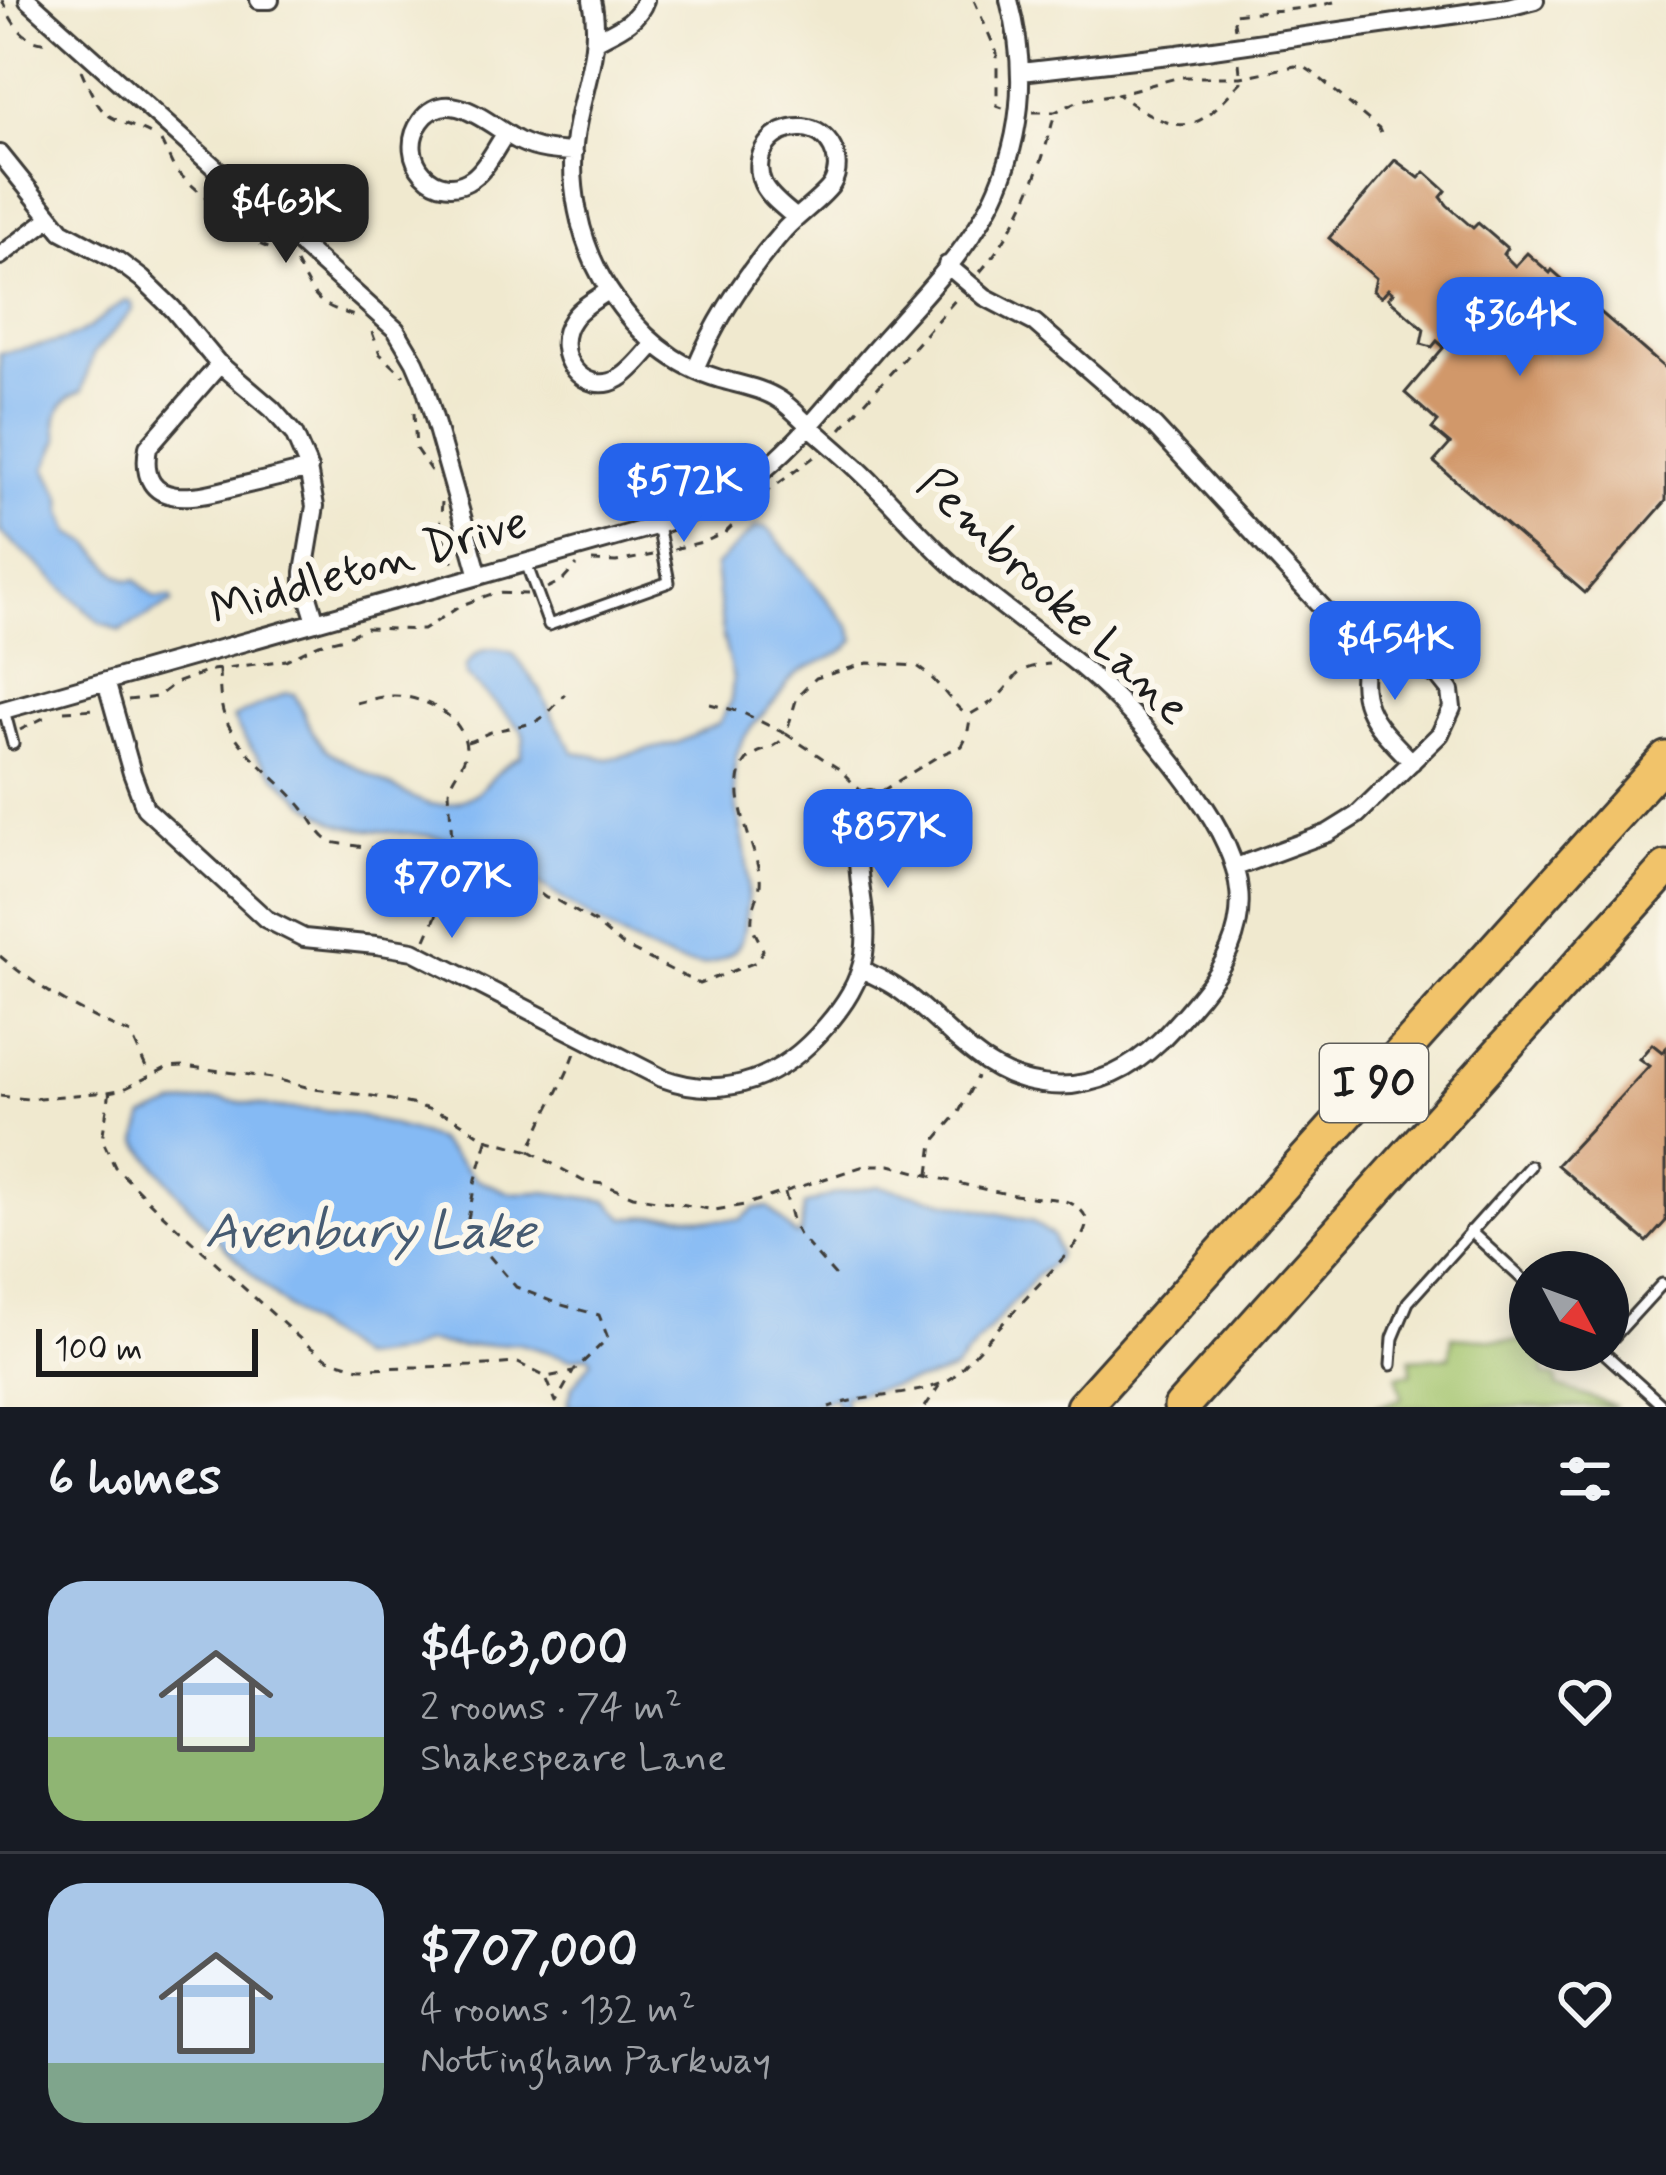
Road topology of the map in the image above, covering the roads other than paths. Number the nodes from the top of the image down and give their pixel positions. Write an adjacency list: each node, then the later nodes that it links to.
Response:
1 (28, 0): 25 (street)
2 (259, 0): 3 (street)
3 (270, 0)
4 (592, 0): 8 (street)
5 (645, 0): 8 (street)
6 (1009, 0): 9 (street, Middleton Drive)
7 (1534, 0): 9 (street)
8 (595, 41): 11 (street)
9 (1021, 72): 16 (street, Middleton Drive)
10 (506, 133): 10 (street); 11 (street)
11 (574, 152): 17 (street)
12 (0, 154): 13 (street)
13 (50, 218): 15 (street); 19 (street)
14 (796, 218): 14 (street); 20 (street)
15 (0, 256)
16 (947, 265): 21 (street, Middleton Drive); 27 (street)
17 (610, 290): 18 (street); 18 (street)
18 (654, 344): 20 (street, Pembrooke Lane)
19 (220, 364): 22 (street); 22 (street)
20 (694, 369): 21 (street, Pembrooke Lane)
21 (809, 426): 23 (street, Middleton Drive); 34 (street, Pembrooke Lane)
22 (309, 469): 26 (street)
23 (658, 525): 24 (street, Middleton Drive); 24 (lane)
24 (526, 563): 25 (street, Middleton Drive)
25 (470, 579): 26 (street, Middleton Drive)
26 (316, 622): 28 (street, Middleton Drive)
27 (1368, 644): 32 (street); 32 (street)
28 (106, 681): 29 (street, Middleton Drive); 36 (street)
29 (2, 711): 30 (lane)
30 (11, 739)
31 (1666, 759): 44 (highway, I 90)
32 (1412, 763): 34 (street)
33 (870, 799): 36 (street)
34 (1236, 867): 36 (street, Pembrooke Lane)
35 (1666, 868): 45 (highway, I 90)
36 (861, 969)
37 (1530, 1166): 38 (lane)
38 (1470, 1231): 39 (lane); 42 (lane)
39 (1509, 1267)
40 (1662, 1284): 41 (lane)
41 (1629, 1319)
42 (1391, 1365)
43 (1624, 1371): 46 (lane)
44 (1083, 1407)
45 (1181, 1407)
46 (1664, 1407)

